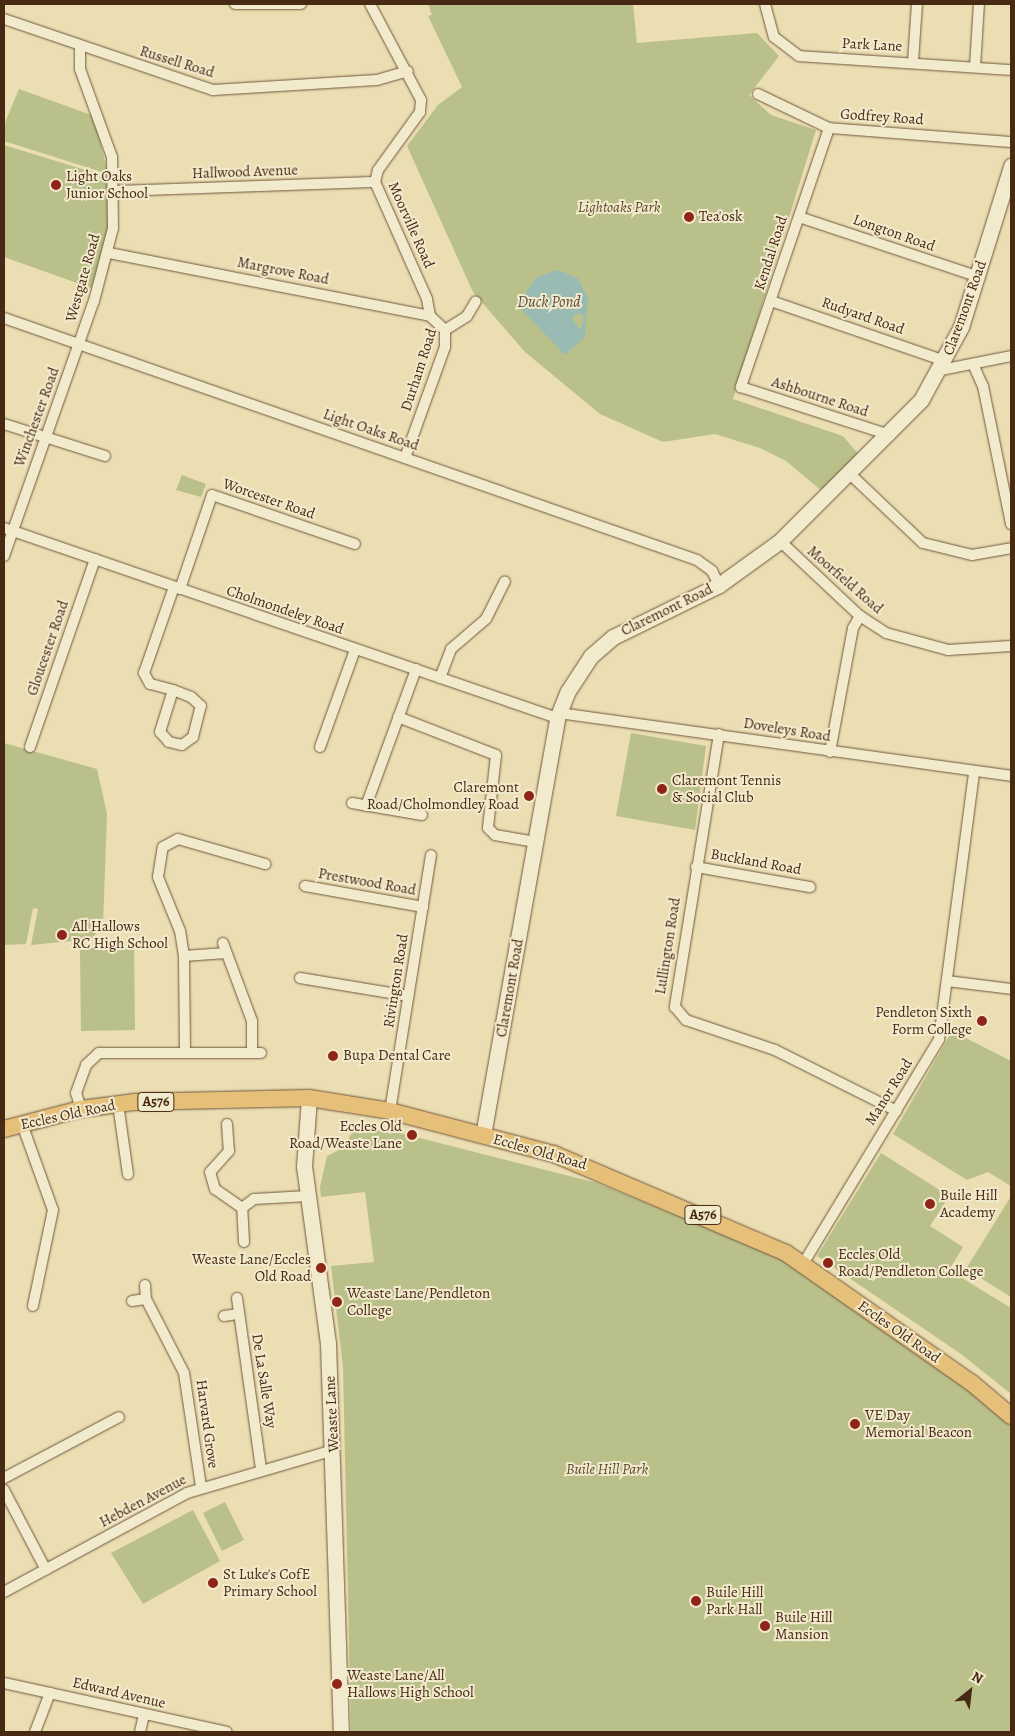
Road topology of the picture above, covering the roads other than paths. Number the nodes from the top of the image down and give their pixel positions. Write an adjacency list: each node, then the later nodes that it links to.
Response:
1 (236, 4): 2 (street)
2 (300, 4)
3 (370, 4): 12 (street, Moorville Road)
4 (765, 4): 9 (street, Park Lane)
5 (917, 4): 9 (street)
6 (979, 4): 10 (street)
7 (4, 19): 8 (street, Russell Road)
8 (80, 46): 12 (street, Russell Road); 18 (street, Westgate Road)
9 (913, 62): 10 (street, Park Lane)
10 (975, 67): 11 (street, Park Lane)
11 (1011, 70)
12 (408, 71): 17 (street, Moorville Road)
13 (758, 94): 14 (street, Godfrey Road)
14 (829, 128): 15 (street, Godfrey Road); 19 (street, Kendal Road)
15 (1011, 142)
16 (1011, 166): 21 (main road, Claremont Road)
17 (376, 182): 18 (street, Hallwood Avenue); 24 (street, Moorville Road)
18 (115, 191): 20 (street, Westgate Road)
19 (799, 217): 21 (street, Longton Road); 23 (street, Kendal Road)
20 (108, 253): 24 (street, Margrove Road); 27 (street, Westgate Road)
21 (979, 277): 30 (main road, Claremont Road)
22 (476, 301): 26 (street, Durham Road)
23 (772, 301): 30 (street, Rudyard Road); 31 (street, Kendal Road)
24 (430, 316): 26 (street)
25 (4, 318): 27 (street, Light Oaks Road)
26 (445, 330): 36 (street, Durham Road)
27 (79, 344): 34 (street, Winchester Road); 36 (street, Light Oaks Road)
28 (1011, 356): 29 (street)
29 (973, 364): 30 (street); 38 (street)
30 (943, 365): 33 (main road, Claremont Road)
31 (741, 387): 33 (street, Ashbourne Road)
32 (4, 424): 34 (street)
33 (890, 435): 37 (main road, Claremont Road)
34 (45, 438): 35 (street); 39 (street, Winchester Road)
35 (105, 456)
36 (405, 458): 46 (street, Light Oaks Road)
37 (850, 475): 40 (main road, Claremont Road); 42 (street)
38 (1011, 524)
39 (8, 530): 43 (street, Winchester Road); 44 (street, Cholmondeley Road)
40 (780, 541): 46 (main road, Claremont Road); 48 (street, Moorfield Road)
41 (355, 544): 47 (street, Worcester Road)
42 (1011, 548)
43 (4, 556)
44 (95, 559): 47 (street, Cholmondeley Road); 57 (street, Gloucester Road)
45 (506, 581): 52 (street)
46 (719, 585): 54 (main road, Claremont Road)
47 (177, 588): 50 (street, Cholmondeley Road); 53 (street)
48 (860, 616): 49 (street, Moorfield Road); 59 (street)
49 (1011, 646)
50 (355, 650): 51 (street, Cholmondeley Road); 58 (street)
51 (416, 669): 52 (street, Cholmondeley Road); 55 (street)
52 (440, 678): 54 (street, Cholmondeley Road)
53 (172, 690): 53 (street)
54 (558, 716): 56 (street, Doveleys Road); 65 (main road, Claremont Road)
55 (398, 718): 63 (street); 65 (street)
56 (719, 734): 59 (street, Doveleys Road); 68 (street, Lullington Road)
57 (30, 747)
58 (320, 747)
59 (830, 752): 60 (street, Doveleys Road)
60 (974, 772): 61 (street, Doveleys Road); 74 (street, Manor Road)
61 (1011, 776)
62 (352, 803): 63 (street)
63 (366, 806): 64 (street)
64 (422, 815)
65 (535, 842): 86 (main road, Claremont Road)
66 (432, 855): 71 (street, Rivington Road)
67 (265, 864): 72 (street)
68 (696, 867): 70 (street, Buckland Road); 82 (street, Lullington Road)
69 (306, 886): 71 (street, Prestwood Road)
70 (810, 887)
71 (423, 908): 76 (street, Rivington Road)
72 (184, 956): 77 (street); 77 (street)
73 (300, 978): 76 (street)
74 (947, 981): 75 (street); 82 (street, Manor Road)
75 (1011, 989)
76 (409, 996): 81 (street, Rivington Road)
77 (185, 1053): 80 (street)
78 (309, 1098): 79 (main road, Eccles Old Road / A576); 81 (main road, Eccles Old Road / A576); 88 (main road, Weaste Lane)
79 (118, 1104): 80 (main road, Eccles Old Road / A576); 87 (street)
80 (81, 1109): 83 (main road, Eccles Old Road / A576)
81 (390, 1111): 86 (main road, Eccles Old Road / A576)
82 (897, 1111): 91 (street, Manor Road)
83 (22, 1124): 85 (main road, Eccles Old Road / A576); 96 (street)
84 (227, 1124): 89 (street)
85 (4, 1129)
86 (483, 1135): 91 (main road, Eccles Old Road / A576)
87 (128, 1174)
88 (308, 1196): 89 (street); 101 (main road, Weaste Lane)
89 (242, 1208): 90 (street)
90 (244, 1242)
91 (803, 1264): 99 (main road, Eccles Old Road / A576)
92 (145, 1285): 94 (street, Harvard Grove)
93 (236, 1298): 97 (street, De La Salle Way)
94 (146, 1299): 95 (street); 104 (street, Harvard Grove)
95 (132, 1301)
96 (33, 1306)
97 (239, 1314): 98 (street); 102 (street, De La Salle Way)
98 (224, 1316)
99 (1011, 1416)
100 (118, 1417): 103 (street)
101 (334, 1450): 102 (street, Hebden Avenue); 114 (main road, Weaste Lane)
102 (261, 1469): 104 (street, Hebden Avenue)
103 (4, 1478)
104 (201, 1487): 106 (street, Hebden Avenue)
105 (4, 1490): 106 (street)
106 (46, 1570): 107 (street, Hebden Avenue)
107 (4, 1592)
108 (4, 1683): 109 (street, Edward Avenue)
109 (50, 1693): 110 (street, Edward Avenue); 111 (street)
110 (144, 1714): 112 (street); 113 (street, Edward Avenue)
111 (35, 1732)
112 (140, 1732)
113 (227, 1732)
114 (341, 1732)

